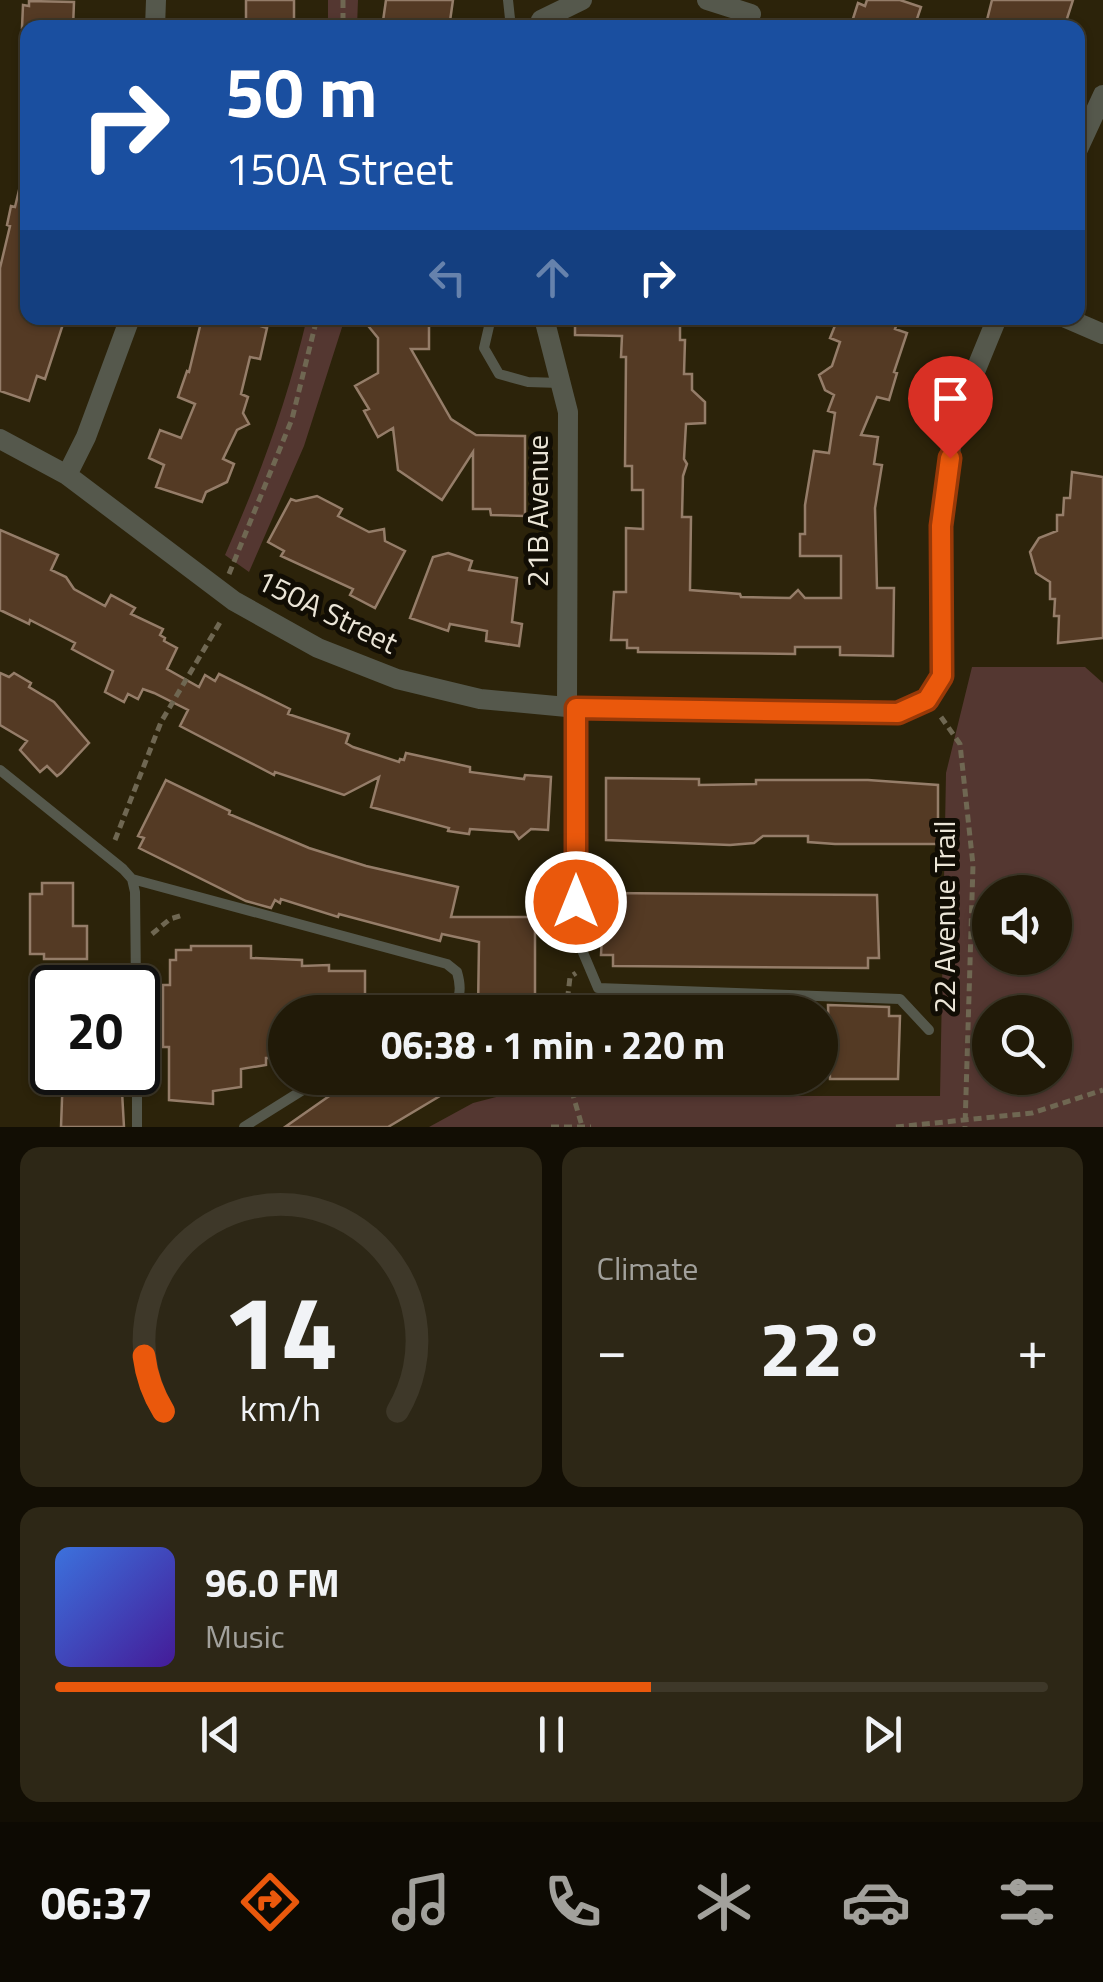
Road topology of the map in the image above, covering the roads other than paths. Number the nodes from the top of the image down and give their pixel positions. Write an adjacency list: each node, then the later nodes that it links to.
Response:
1 (582, 0): 4 (street)
2 (708, 0): 3 (street)
3 (751, 14)
4 (541, 20)
5 (1103, 95): 6 (street)
6 (1085, 135)
7 (127, 325): 13 (street)
8 (489, 325): 11 (lane)
9 (546, 325): 11 (street, 21B Avenue)
10 (994, 325): 14 (street, 150A Street)
11 (561, 383): 14 (street, 21B Avenue)
12 (0, 439): 13 (street, 150A Street)
13 (67, 475): 14 (street, 150A Street)
14 (572, 707): 19 (lane)
15 (0, 770): 16 (lane)
16 (132, 879): 17 (lane); 18 (lane)
17 (136, 965)
18 (459, 995)
19 (929, 1030)
20 (137, 1095): 22 (lane)
21 (295, 1095): 23 (lane)
22 (137, 1127)
23 (244, 1127)

